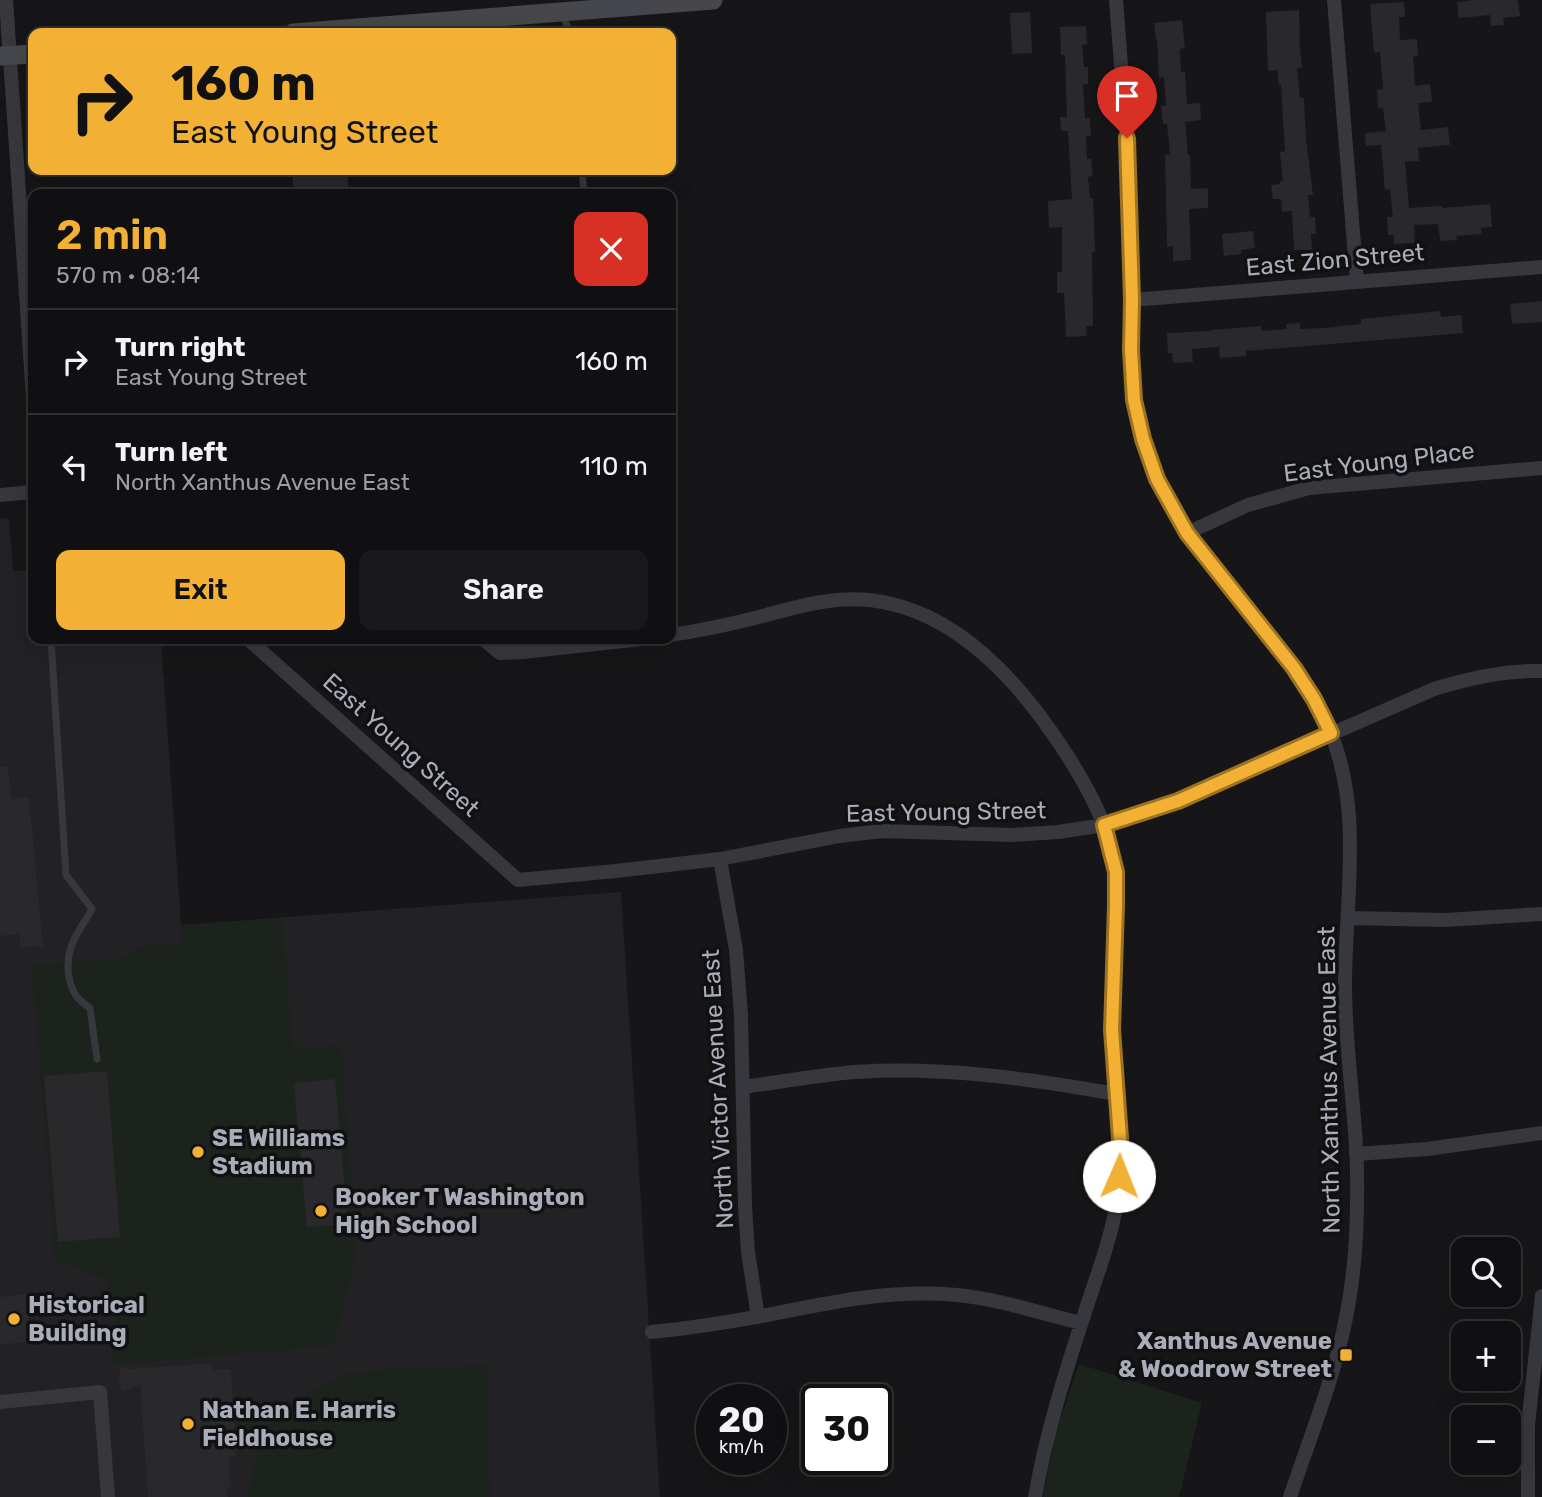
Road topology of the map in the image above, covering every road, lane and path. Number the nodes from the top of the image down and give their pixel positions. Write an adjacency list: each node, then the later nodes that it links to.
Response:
1 (6, 0): 9 (street)
2 (713, 0): 5 (main road)
3 (1116, 0): 12 (street, North Xanthus Avenue East)
4 (1334, 0): 11 (street)
5 (562, 6): 6 (main road); 7 (lane)
6 (403, 28)
7 (568, 28)
8 (28, 54): 9 (main road)
9 (5, 56): 13 (street)
10 (1542, 267): 11 (street, East Zion Street)
11 (1357, 281): 12 (street, East Zion Street)
12 (1132, 300): 17 (street, North Xanthus Avenue East)
13 (28, 337)
14 (1542, 468): 17 (street, East Young Place)
15 (28, 492): 16 (street)
16 (0, 495)
17 (1187, 533): 24 (street, North Xanthus Avenue East)
18 (676, 634): 25 (street)
19 (51, 644): 29 (lane)
20 (254, 644): 26 (street, East Young Street)
21 (489, 644): 22 (street)
22 (601, 644)
23 (1542, 671): 24 (street, East Young Street)
24 (1331, 733): 25 (street, East Young Street); 28 (street, North Xanthus Avenue East)
25 (1104, 825): 26 (street, East Young Street); 31 (street)
26 (720, 859): 30 (street, North Victor Avenue East)
27 (1542, 914): 28 (street)
28 (1348, 918): 34 (street, North Xanthus Avenue East)
29 (97, 1059)
30 (743, 1087): 31 (street); 36 (street, North Victor Avenue East)
31 (1116, 1094): 37 (street)
32 (1542, 1133): 33 (street); 34 (street)
33 (1542, 1141)
34 (1356, 1154): 43 (street, North Xanthus Avenue East)
35 (1542, 1296): 39 (street)
36 (758, 1317): 37 (street); 38 (street)
37 (1081, 1323): 42 (street)
38 (652, 1332)
39 (1539, 1340): 44 (street)
40 (0, 1402): 41 (street)
41 (108, 1497)
42 (1035, 1497)
43 (1290, 1497)
44 (1528, 1497)

